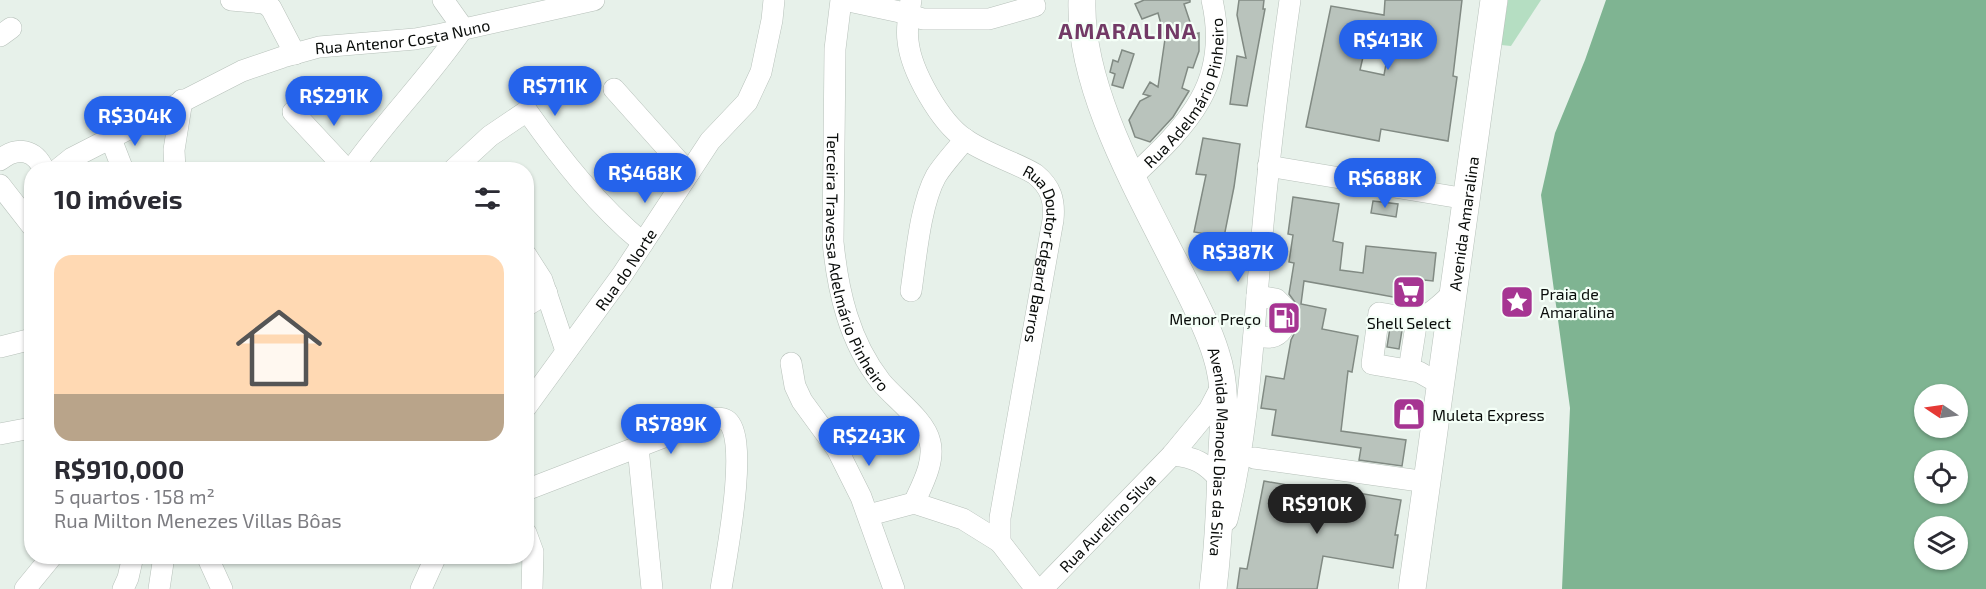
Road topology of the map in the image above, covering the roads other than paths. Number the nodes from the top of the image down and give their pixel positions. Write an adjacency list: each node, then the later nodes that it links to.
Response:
1 (231, 0): 13 (street)
2 (443, 0): 12 (street)
3 (594, 0): 12 (street, Rua Antenor Costa Nuno)
4 (774, 0): 28 (street, Rua do Norte)
5 (843, 0): 11 (street); 60 (street, Terceira Travessa Adelmário Pinheiro)
6 (1082, 0): 29 (main road, Avenida Manoel Dias da Silva)
7 (1212, 0): 29 (street, Rua Adelmário Pinheiro)
8 (1290, 0): 27 (street)
9 (1494, 0): 31 (main road, Avenida Amaralina)
10 (1035, 6): 11 (street)
11 (910, 7): 18 (street, Rua Doutor Edgard Barros)
12 (463, 28): 13 (street, Rua Antenor Costa Nuno); 25 (street)
13 (295, 54): 15 (street, Rua Antenor Costa Nuno)
14 (614, 89): 28 (street)
15 (182, 100): 17 (street, Rua Antenor Costa Nuno); 23 (street)
16 (292, 112): 24 (street)
17 (111, 139): 21 (street, Rua Antenor Costa Nuno); 22 (street)
18 (965, 139): 35 (street); 62 (street, Rua Doutor Edgard Barros)
19 (0, 160): 20 (street)
20 (39, 162)
21 (67, 162)
22 (120, 162)
23 (175, 162)
24 (341, 162)
25 (355, 162)
26 (461, 162): 33 (street)
27 (1268, 166): 31 (street); 38 (street)
28 (689, 173): 33 (street, Rua do Norte)
29 (1133, 176): 49 (main road, Avenida Manoel Dias da Silva)
30 (0, 185): 32 (street)
31 (1467, 199): 37 (main road, Avenida Amaralina)
32 (24, 216)
33 (643, 243): 46 (street, Rua do Norte)
34 (534, 268): 36 (street)
35 (911, 291)
36 (547, 293): 39 (street); 46 (street)
37 (1453, 293): 41 (street); 50 (main road, Avenida Amaralina)
38 (1257, 296): 40 (street); 43 (street)
39 (534, 301)
40 (1285, 308)
41 (1417, 319): 48 (street); 48 (street)
42 (1282, 330): 43 (street)
43 (1254, 336): 69 (street)
44 (24, 341): 45 (street)
45 (0, 347)
46 (566, 351): 51 (street, Rua do Norte)
47 (791, 363): 61 (street)
48 (1409, 370): 50 (street)
49 (1223, 382): 55 (street, Rua Aurelino Silva); 57 (main road, Avenida Manoel Dias da Silva)
50 (1440, 384): 58 (main road, Avenida Amaralina)
51 (534, 396)
52 (24, 429): 53 (street)
53 (0, 434)
54 (638, 447): 59 (street); 76 (street); 77 (street)
55 (1172, 455): 57 (street); 80 (street, Rua Aurelino Silva)
56 (1254, 458): 58 (street)
57 (1221, 481): 69 (main road, Avenida Manoel Dias da Silva)
58 (1426, 482): 81 (main road, Avenida Amaralina)
59 (534, 487)
60 (914, 502): 61 (street); 62 (street)
61 (869, 514): 78 (street)
62 (1000, 542): 79 (street)
63 (45, 564): 70 (street)
64 (131, 564): 71 (street)
65 (163, 564): 72 (street)
66 (211, 564): 73 (street)
67 (432, 564): 74 (street)
68 (533, 564): 75 (street)
69 (1214, 580)
70 (25, 589)
71 (123, 589)
72 (159, 589)
73 (222, 589)
74 (421, 589)
75 (532, 589)
76 (651, 589)
77 (720, 589)
78 (894, 589)
79 (1036, 589)
80 (1042, 589)
81 (1412, 589)

